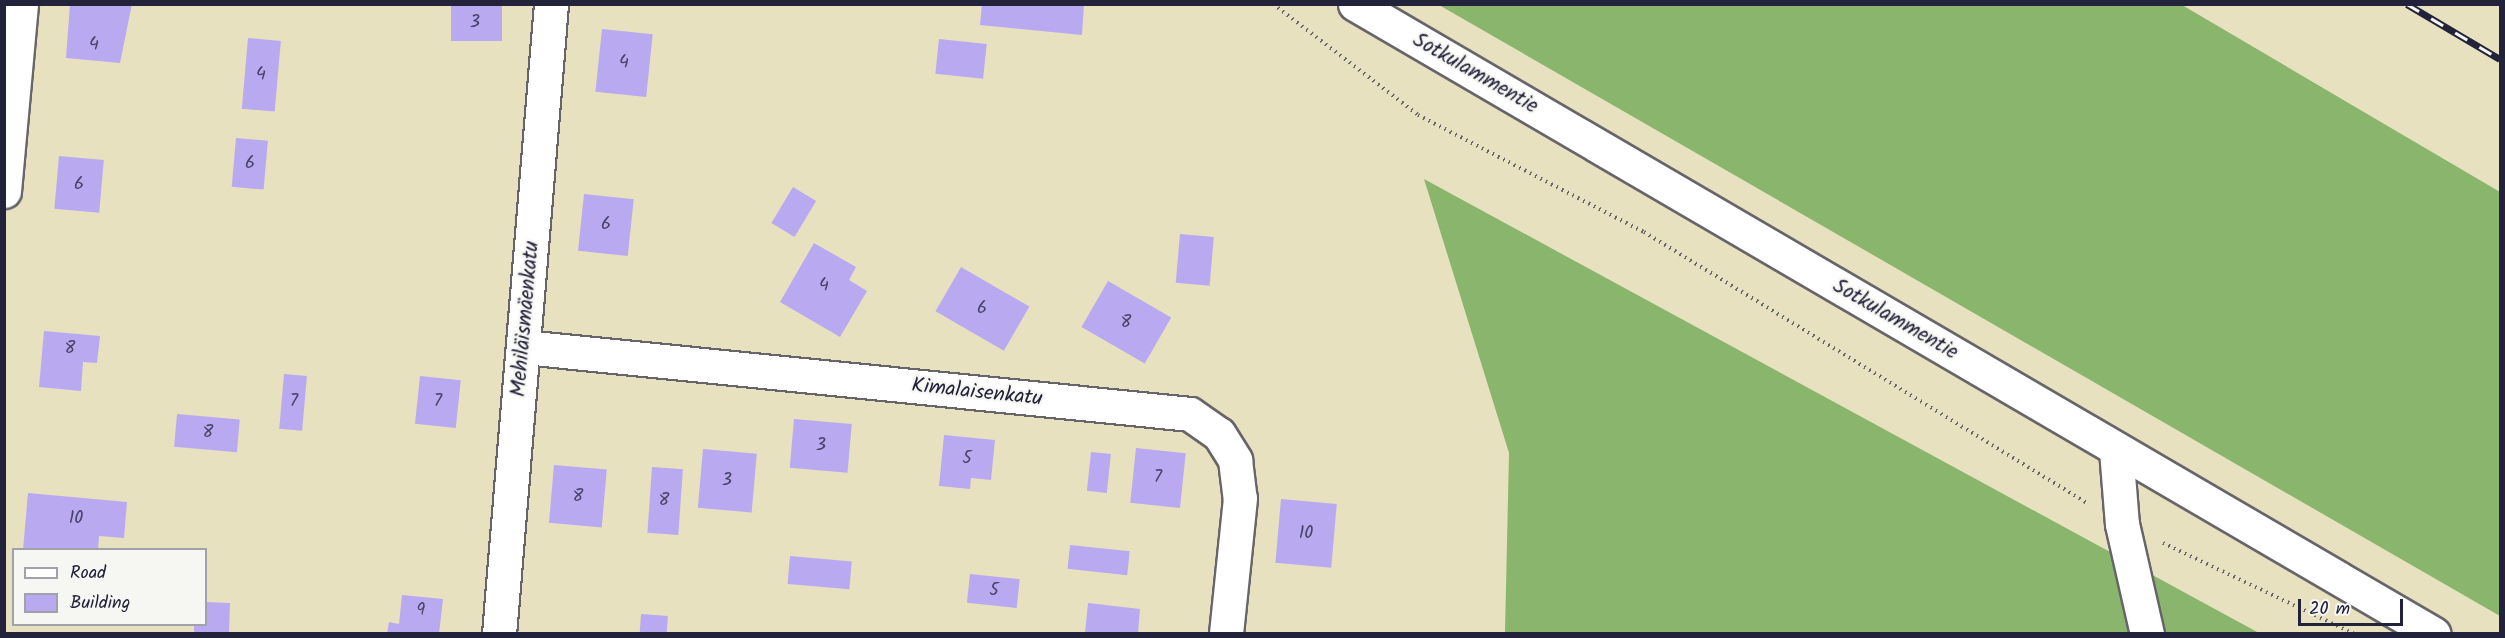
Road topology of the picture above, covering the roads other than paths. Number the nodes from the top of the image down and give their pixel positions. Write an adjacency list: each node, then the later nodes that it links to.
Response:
1 (21, 4): 4 (street)
2 (551, 4): 5 (street, Mehiläismäenkatu)
3 (1356, 4): 6 (street, Sotkulammentie)
4 (4, 191)
5 (524, 347): 7 (street, Mehiläismäenkatu); 8 (street, Kimalaisenkatu)
6 (2116, 450): 9 (street); 10 (street, Sotkulammentie)
7 (499, 633)
8 (1226, 633)
9 (2147, 633)
10 (2434, 633)

